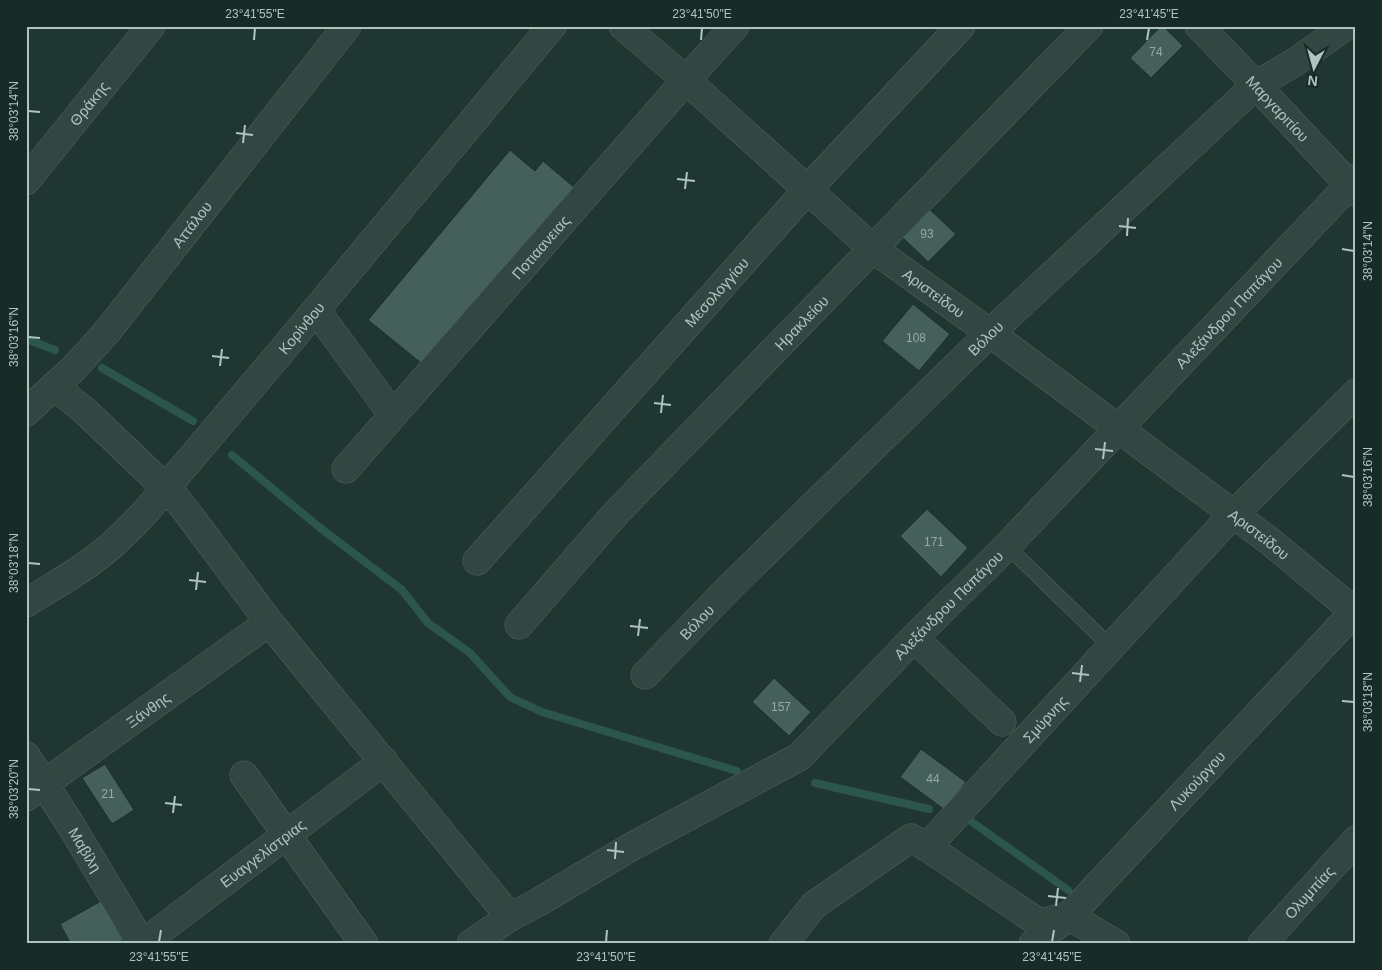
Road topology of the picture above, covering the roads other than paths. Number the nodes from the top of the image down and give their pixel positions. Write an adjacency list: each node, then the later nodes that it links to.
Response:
1 (151, 26): 12 (street, Θράκης)
2 (347, 26): 18 (street, Αττάλου)
3 (552, 26): 16 (street, Κορίνθου)
4 (623, 26): 10 (street, Αριστείδου)
5 (735, 26): 10 (street, Ποτιαανειας)
6 (961, 26): 14 (street, Μεσολογγίου)
7 (1089, 26): 15 (street, Ηρακλείου)
8 (1199, 26): 11 (street, Μαργαριτίου)
9 (1346, 26): 11 (street, Βόλου)
10 (686, 80): 14 (street, Αριστείδου); 21 (street, Ποτιαανειας)
11 (1256, 85): 13 (street, Μαργαριτίου); 17 (street, Βόλου)
12 (26, 181)
13 (1354, 185): 22 (street, Αλεξάνδρου Παπάγου)
14 (807, 190): 15 (street, Αριστείδου); 27 (street, Μεσολογγίου)
15 (872, 248): 17 (street, Αριστείδου); 31 (street, Ηρακλείου)
16 (316, 310): 21 (street); 24 (street, Κορίνθου)
17 (990, 333): 22 (street, Αριστείδου); 34 (street, Βόλου)
18 (54, 386): 20 (street, Αττάλου); 24 (street)
19 (1356, 393): 25 (street, Σμύρνης)
20 (26, 412)
21 (393, 415): 23 (street, Ποτιαανειας)
22 (1118, 429): 25 (street, Αριστείδου); 26 (street, Αλεξάνδρου Παπάγου)
23 (346, 469)
24 (167, 488): 28 (street, Κορίνθου); 30 (street)
25 (1234, 514): 29 (street, Αριστείδου); 33 (street, Σμύρνης)
26 (1007, 546): 32 (street, Αλεξάνδρου Παπάγου); 33 (lane)
27 (477, 561)
28 (26, 602)
29 (1355, 612): 43 (street, Λυκούργου)
30 (269, 622): 37 (street); 39 (street, Ξάνθης)
31 (519, 625)
32 (914, 638): 35 (street); 44 (street, Αλεξάνδρου Παπάγου)
33 (1111, 647): 42 (street, Σμύρνης)
34 (645, 676)
35 (1002, 722)
36 (26, 756): 39 (street, Μαβίλη)
37 (384, 762): 40 (street, Ευαγγελίστριας); 44 (street)
38 (244, 775): 40 (street)
39 (35, 791): 45 (street, Μαβίλη)
40 (287, 835): 45 (street, Ευαγγελίστριας); 46 (street)
41 (1356, 840): 51 (street, Ολυμπίας)
42 (927, 847): 43 (street); 48 (street)
43 (1069, 916): 49 (street, Λυκούργου); 50 (street)
44 (510, 917): 47 (street, Αλεξάνδρου Παπάγου)
45 (142, 944)
46 (364, 944)
47 (471, 944)
48 (783, 944)
49 (1033, 944)
50 (1116, 944)
51 (1262, 944)

